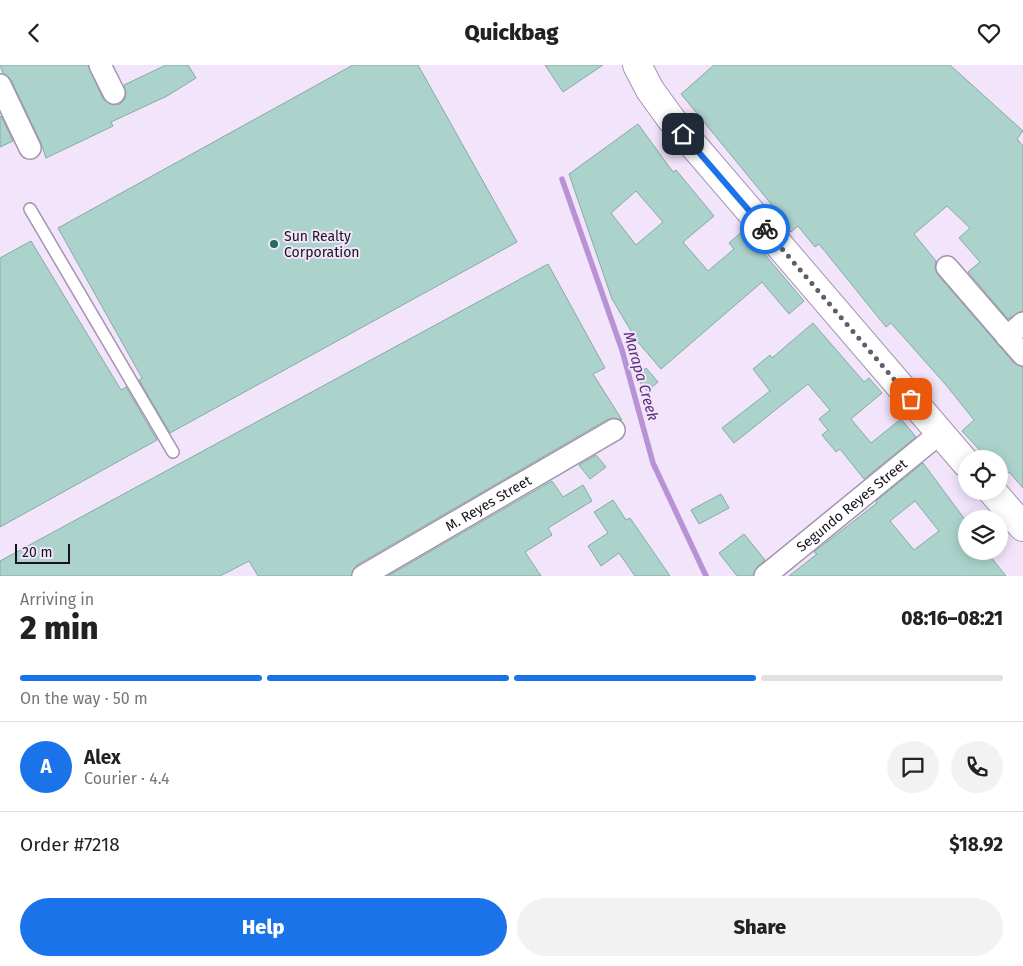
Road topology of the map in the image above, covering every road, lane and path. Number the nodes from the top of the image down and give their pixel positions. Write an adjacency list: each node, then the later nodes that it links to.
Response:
1 (100, 65): 4 (street)
2 (637, 65): 12 (main road)
3 (0, 85): 5 (street)
4 (114, 93)
5 (30, 148)
6 (30, 209): 13 (lane)
7 (947, 267): 9 (street)
8 (1023, 323): 9 (street)
9 (1007, 337): 10 (street)
10 (1023, 355)
11 (614, 431): 17 (street, M. Reyes Street)
12 (940, 433): 14 (main road); 18 (street, Segundo Reyes Street)
13 (173, 453)
14 (958, 454)
15 (1000, 500): 16 (main road)
16 (1023, 527)
17 (363, 576)
18 (765, 576)

